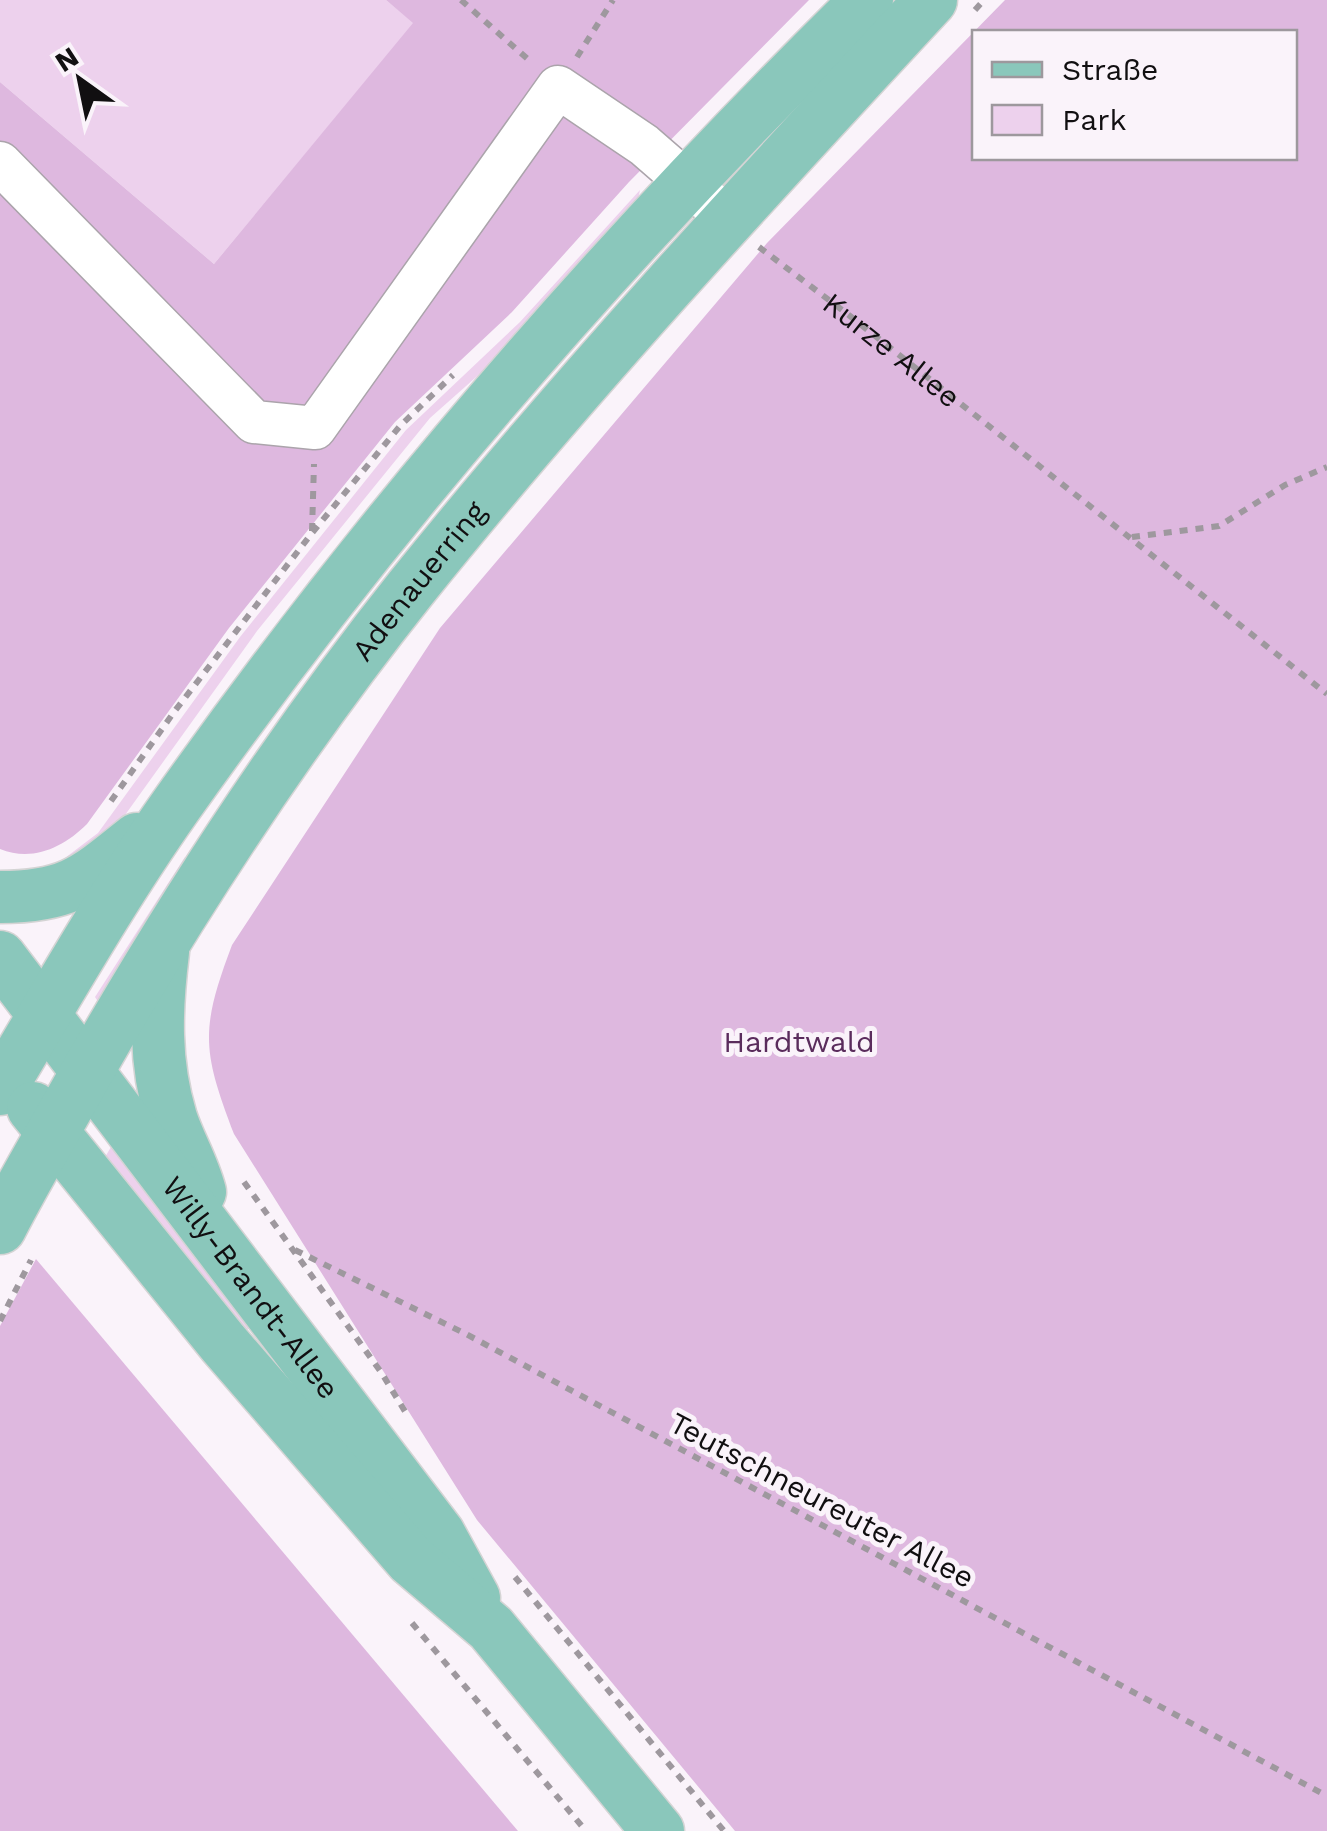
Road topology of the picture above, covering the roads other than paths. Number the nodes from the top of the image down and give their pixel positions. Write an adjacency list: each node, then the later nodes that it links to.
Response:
1 (867, 0): 4 (main road, Adenauerring)
2 (951, 7): 5 (main road, Adenauerring)
3 (0, 163): 4 (lane)
4 (688, 183): 5 (lane); 6 (main road, Adenauerring)
5 (751, 240): 8 (main road, Adenauerring)
6 (173, 810): 7 (main road); 10 (main road, Adenauerring)
7 (0, 897)
8 (165, 938): 11 (main road, Adenauerring); 15 (main road)
9 (0, 956): 10 (main road, Willy-Brandt-Allee)
10 (44, 1014): 11 (main road, Willy-Brandt-Allee); 12 (main road, Adenauerring)
11 (87, 1072): 13 (main road, Adenauerring); 15 (main road, Willy-Brandt-Allee)
12 (2, 1078): 13 (main road, Willy-Brandt-Allee)
13 (52, 1132): 14 (main road, Adenauerring); 16 (main road, Willy-Brandt-Allee)
14 (0, 1228)
15 (221, 1249): 16 (main road, Willy-Brandt-Allee)
16 (491, 1628): 17 (main road, Willy-Brandt-Allee)
17 (658, 1831)

